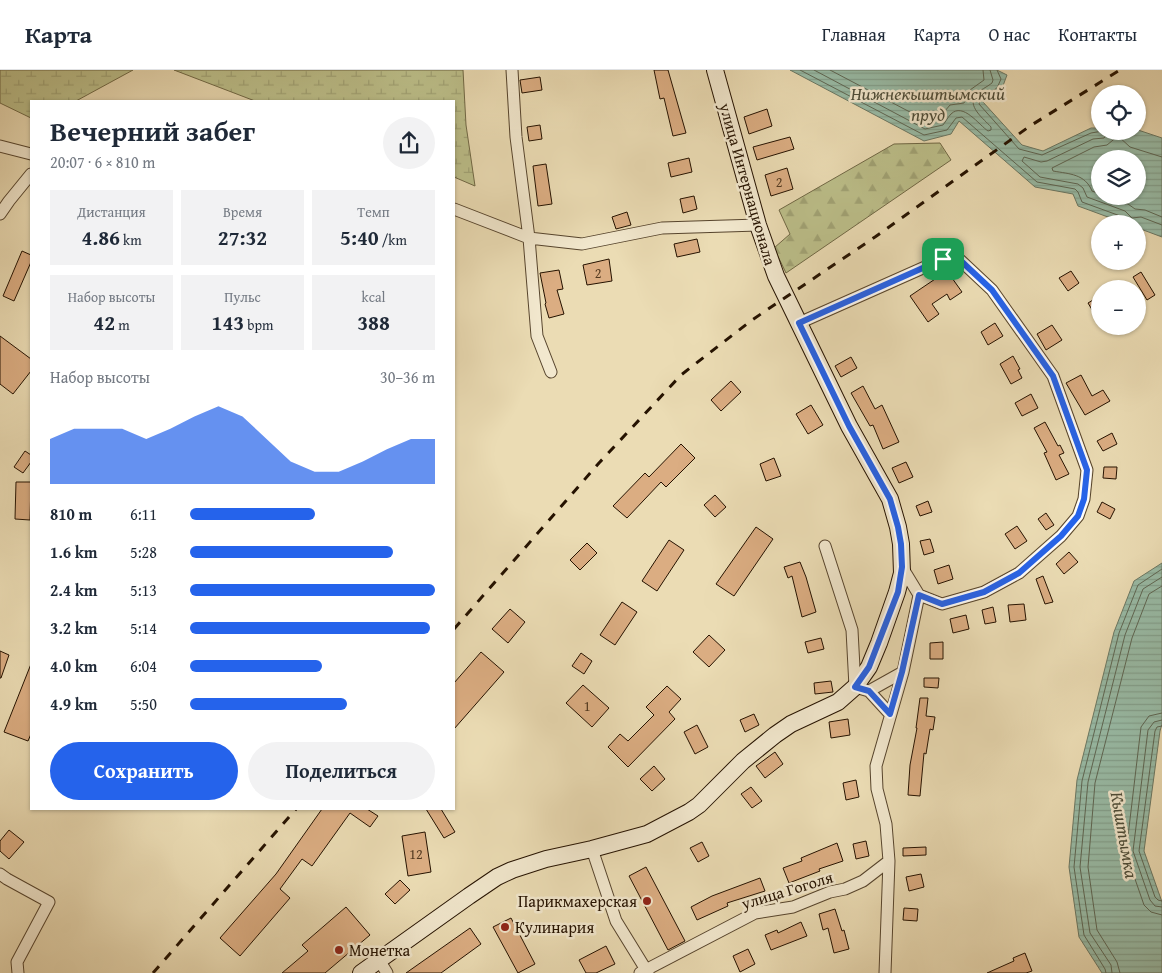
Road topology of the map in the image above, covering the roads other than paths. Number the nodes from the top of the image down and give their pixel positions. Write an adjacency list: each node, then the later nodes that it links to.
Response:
1 (512, 70): 9 (street)
2 (715, 70): 8 (main road, улица Интернационала)
3 (0, 146): 4 (street)
4 (30, 154)
5 (30, 175): 7 (street)
6 (455, 209): 9 (street)
7 (0, 214)
8 (758, 225): 9 (street); 10 (main road, улица Интернационала)
9 (529, 238): 11 (street)
10 (799, 323): 13 (main road, улица Интернационала); 14 (street)
11 (551, 372)
12 (825, 546): 16 (street)
13 (902, 567): 14 (street); 16 (main road, улица Интернационала)
14 (919, 595): 15 (street)
15 (902, 672): 16 (street); 17 (street)
16 (862, 689): 17 (street); 18 (main road, улица Интернационала)
17 (890, 714): 19 (street)
18 (592, 849): 21 (main road, улица Интернационала); 22 (street)
19 (889, 861): 22 (street, улица Гоголя); 25 (street)
20 (0, 874): 23 (street)
21 (383, 967): 24 (main road, улица Интернационала)
22 (644, 972)
23 (18, 973)
24 (361, 973)
25 (885, 973)

